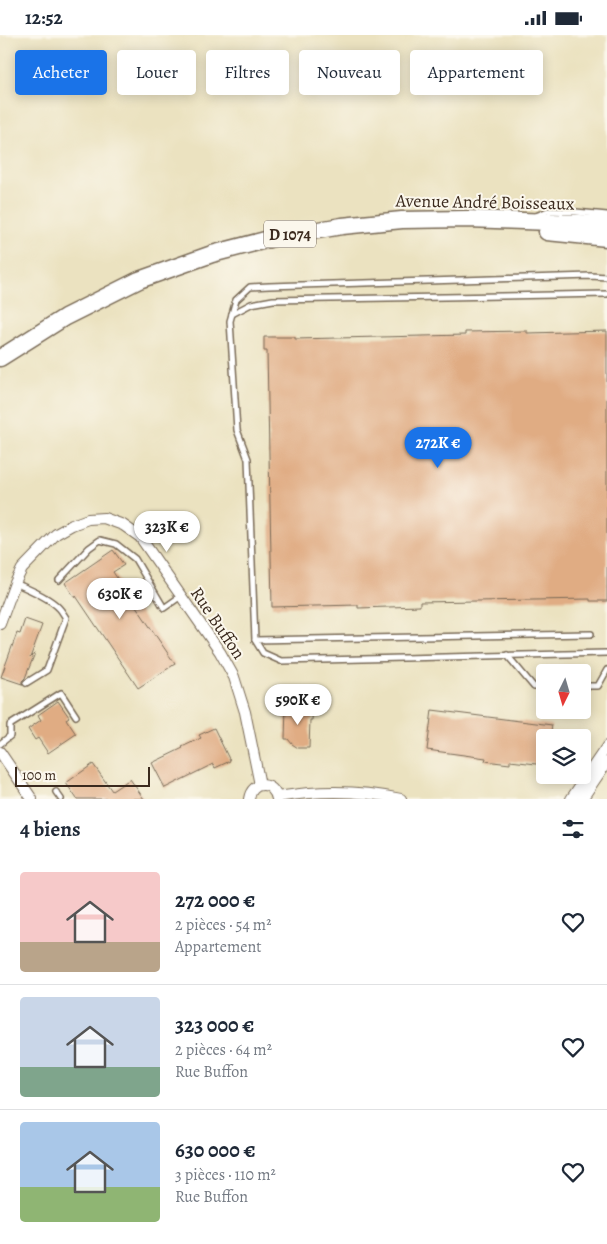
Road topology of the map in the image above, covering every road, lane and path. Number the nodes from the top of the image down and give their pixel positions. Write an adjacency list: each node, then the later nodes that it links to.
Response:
1 (607, 215): 2 (lane)
2 (524, 221): 3 (main road, Avenue André Boisseaux / D 1074); 8 (main road, Avenue André Boisseaux / D 1074)
3 (607, 224)
4 (607, 238): 9 (main road, Avenue André Boisseaux / D 1074)
5 (607, 277): 7 (lane)
6 (607, 294): 7 (lane)
7 (232, 313): 15 (lane)
8 (0, 358)
9 (0, 364)
10 (59, 581): 12 (lane)
11 (15, 583): 12 (street, Rue Buffon); 13 (street, Rue Buffon); 19 (lane)
12 (181, 596): 27 (street, Rue Buffon)
13 (0, 625)
14 (591, 634): 15 (lane)
15 (255, 640): 17 (lane)
16 (607, 653): 17 (lane)
17 (507, 655): 21 (lane)
18 (607, 670): 20 (lane)
19 (26, 683)
20 (591, 686)
21 (536, 687)
22 (76, 717): 23 (lane)
23 (0, 744)
24 (607, 746): 35 (street)
25 (0, 752): 31 (street)
26 (607, 762): 36 (street)
27 (260, 785): 29 (street); 30 (street)
28 (56, 792): 32 (lane)
29 (249, 796): 33 (street)
30 (277, 798): 34 (street)
31 (32, 799)
32 (61, 799)
33 (237, 799)
34 (401, 799)
35 (571, 799)
36 (582, 799)

